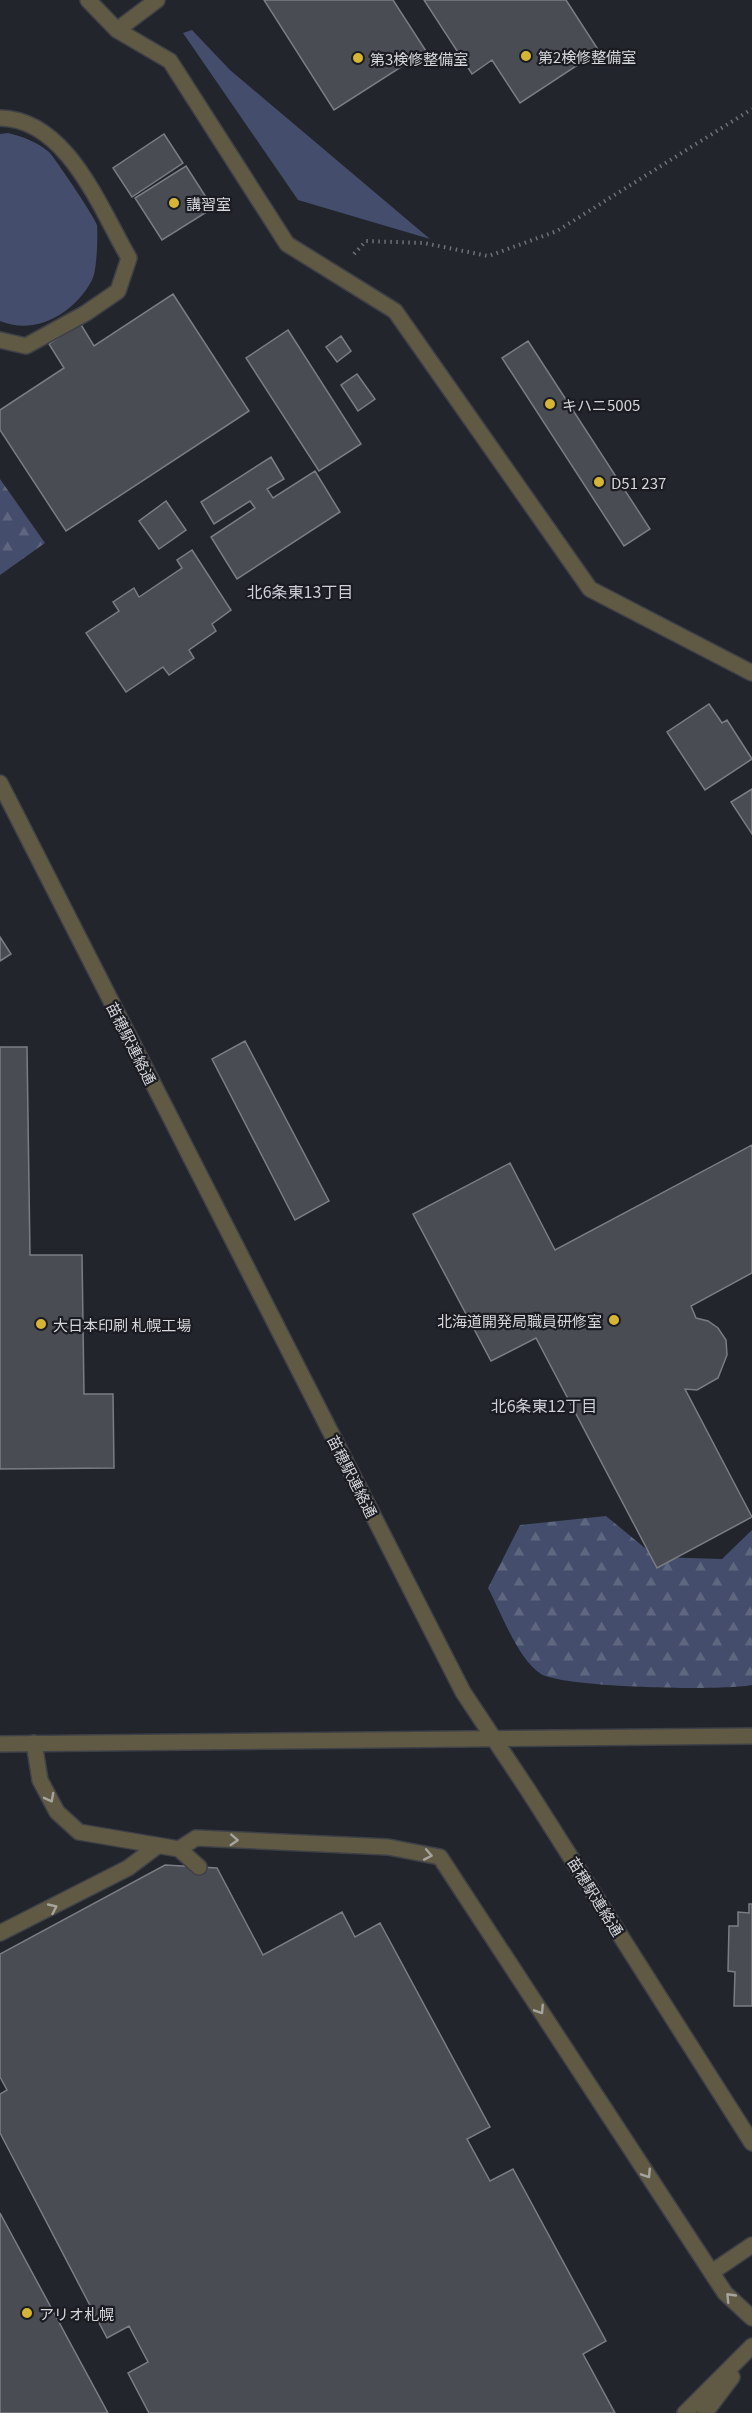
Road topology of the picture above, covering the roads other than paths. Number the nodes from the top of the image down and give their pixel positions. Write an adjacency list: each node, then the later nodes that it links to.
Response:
1 (88, 0): 3 (street)
2 (157, 0): 3 (street)
3 (117, 30): 6 (street)
4 (0, 118): 5 (street)
5 (0, 340)
6 (752, 673)
7 (0, 783): 9 (street, 苗穂駅連絡通)
8 (752, 1736): 9 (street)
9 (495, 1740): 10 (street); 16 (street, 苗穂駅連絡通)
10 (34, 1743): 11 (street); 12 (street, one-way to 12)
11 (0, 1744)
12 (156, 1847): 13 (street); 15 (street, one-way to 12)
13 (179, 1850): 14 (street); 18 (street, one-way to 18)
14 (199, 1867)
15 (0, 1933)
16 (752, 2143)
17 (752, 2245): 18 (street)
18 (712, 2272): 19 (street, one-way to 18)
19 (752, 2318)
20 (752, 2346): 22 (street)
21 (752, 2350): 23 (street)
22 (685, 2413)
23 (705, 2413)

